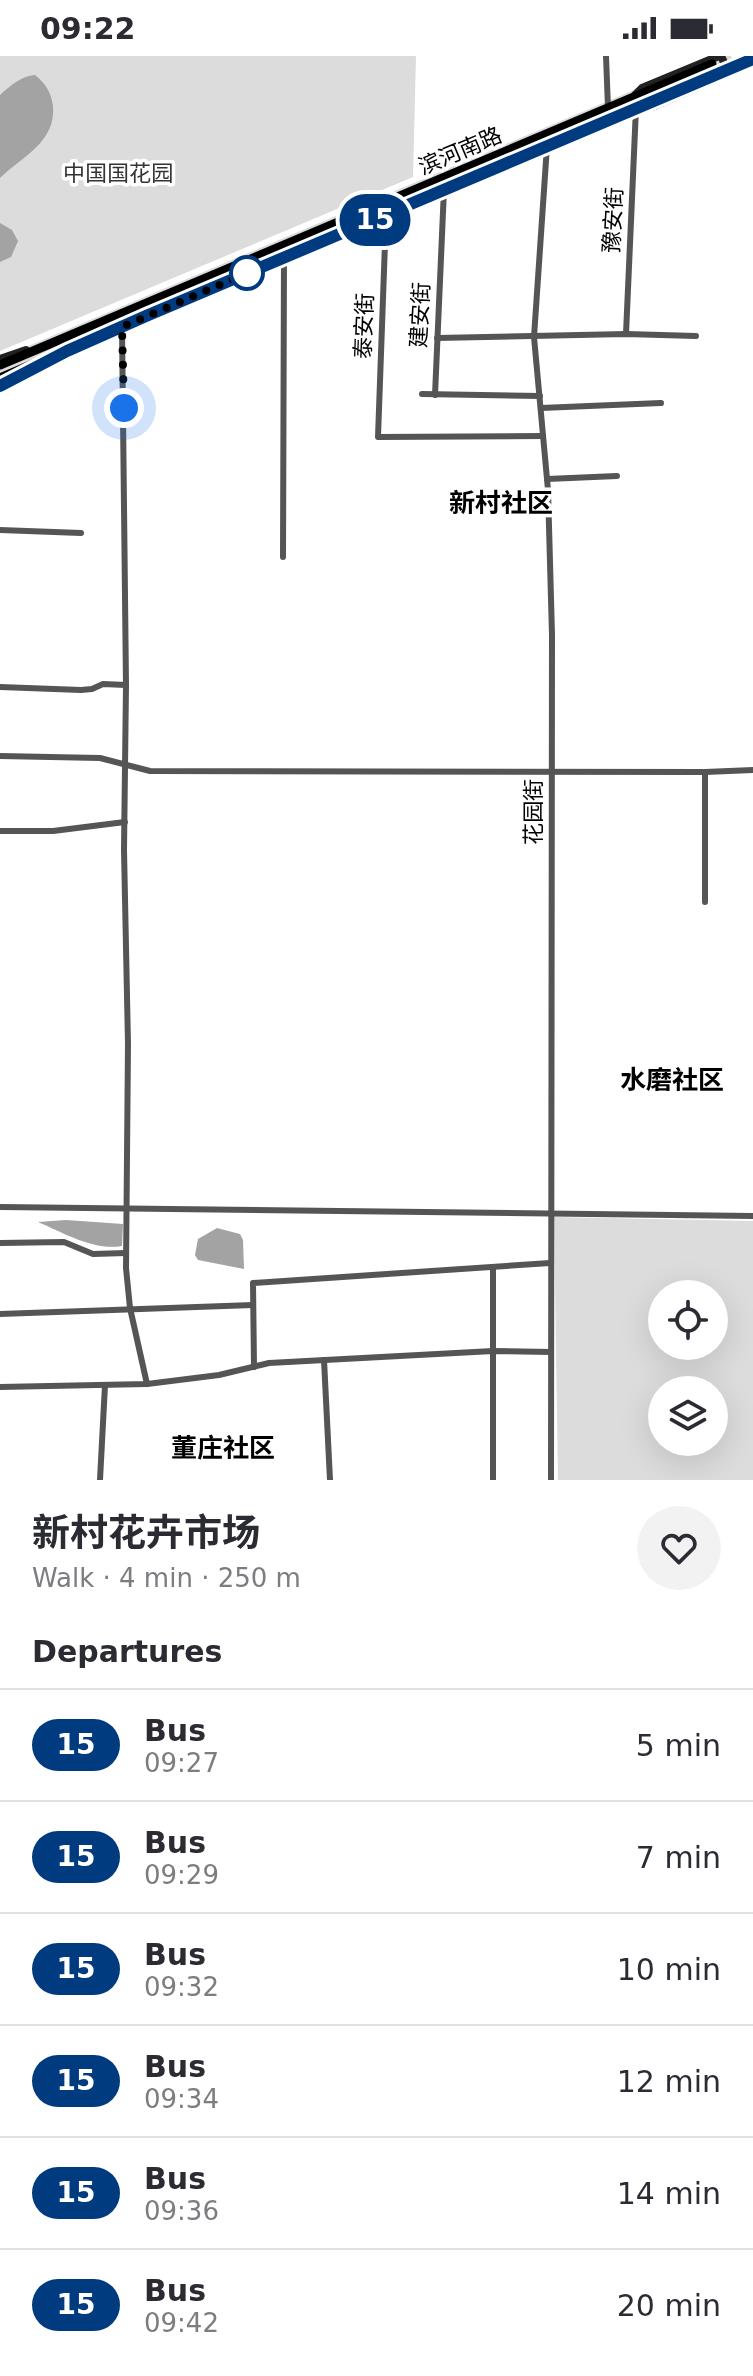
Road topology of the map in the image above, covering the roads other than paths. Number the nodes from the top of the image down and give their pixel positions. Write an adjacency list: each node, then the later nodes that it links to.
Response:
1 (606, 56): 4 (street)
2 (719, 64): 3 (main road, 滨河南路); 3 (main road)
3 (634, 103): 4 (main road); 5 (main road, 滨河南路); 12 (street, 豫安街)
4 (608, 108): 8 (main road, 滨河南路)
5 (547, 146): 6 (main road, 滨河南路); 14 (street, 花园街)
6 (444, 189): 7 (main road, 滨河南路); 15 (street, 建安街)
7 (386, 215): 9 (main road, 滨河南路); 25 (street, 泰安街)
8 (320, 230): 9 (main road); 17 (main road, 滨河南路)
9 (325, 241): 10 (main road, 滨河南路)
10 (284, 257): 11 (main road, 滨河南路); 30 (street)
11 (122, 327): 16 (main road, 滨河南路); 31 (street)
12 (626, 334): 13 (street); 14 (street)
13 (696, 336)
14 (534, 337): 15 (street); 22 (street, 花园街)
15 (437, 338): 21 (street, 建安街)
16 (67, 351): 18 (main road, 滨河南路); 19 (main road)
17 (0, 362)
18 (0, 378)
19 (0, 386)
20 (422, 394): 21 (street)
21 (435, 395): 22 (street)
22 (540, 396): 24 (street, 花园街)
23 (661, 403): 24 (street)
24 (541, 408): 25 (street, 花园街)
25 (543, 436): 27 (street, 花园街)
26 (617, 476): 27 (street)
27 (547, 479): 36 (street, 花园街)
28 (0, 530): 29 (street)
29 (81, 533)
30 (283, 557)
31 (126, 685): 32 (street); 34 (street)
32 (0, 687)
33 (0, 756): 34 (street)
34 (125, 766): 36 (street); 38 (street)
35 (753, 770): 37 (street)
36 (552, 772): 37 (street); 43 (street, 花园街)
37 (705, 772): 40 (street)
38 (125, 822): 39 (street); 42 (street)
39 (0, 831)
40 (705, 902)
41 (0, 1207): 42 (street)
42 (126, 1208): 43 (street); 46 (street)
43 (550, 1214): 44 (street); 47 (street, 花园街)
44 (753, 1216)
45 (0, 1243): 46 (street)
46 (126, 1253): 50 (street)
47 (550, 1263): 48 (street); 53 (street, 花园街)
48 (493, 1267): 49 (street); 52 (street)
49 (253, 1305): 50 (street); 55 (street)
50 (130, 1308): 51 (street); 56 (street)
51 (0, 1314)
52 (493, 1351): 53 (street); 54 (street); 61 (street)
53 (551, 1352): 62 (street, 花园街)
54 (324, 1360): 55 (street); 60 (street)
55 (254, 1367): 56 (street)
56 (147, 1384): 57 (street)
57 (105, 1385): 58 (street); 59 (street)
58 (0, 1387)
59 (100, 1480)
60 (330, 1480)
61 (493, 1480)
62 (551, 1480)

